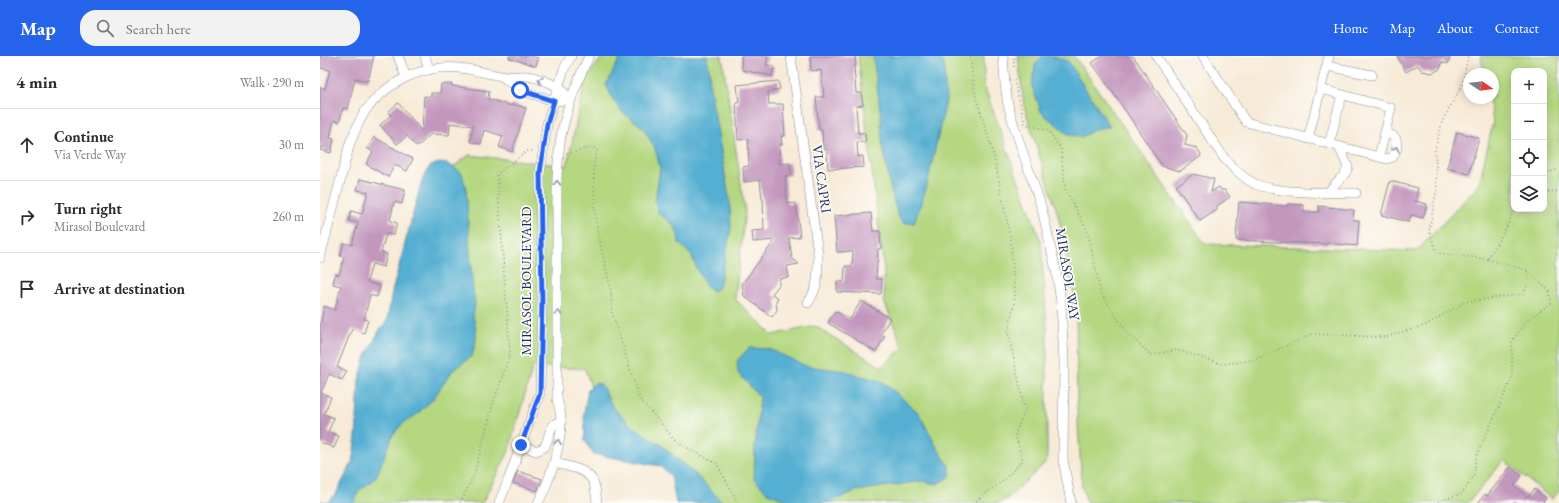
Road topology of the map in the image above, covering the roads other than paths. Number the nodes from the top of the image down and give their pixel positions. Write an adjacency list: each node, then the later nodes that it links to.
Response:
1 (398, 56): 13 (street)
2 (424, 56): 11 (street)
3 (571, 56): 15 (street, MIRASOL BOULEVARD)
4 (589, 56): 18 (street)
5 (791, 56): 28 (street, VIA CAPRI)
6 (1003, 56): 35 (street, MIRASOL WAY)
7 (1156, 56): 25 (street)
8 (1202, 56): 21 (street)
9 (1329, 56): 10 (street)
10 (1327, 66): 12 (street); 16 (street)
11 (429, 70): 13 (street); 14 (street)
12 (1372, 75)
13 (406, 77): 27 (street)
14 (503, 77): 15 (street, one-way to 14); 19 (street)
15 (558, 87): 18 (street); 19 (street, MIRASOL BOULEVARD)
16 (1321, 89): 17 (street); 21 (street)
17 (1342, 95): 20 (street); 22 (street)
18 (570, 100): 19 (street); 29 (street, one-way to 18)
19 (554, 101): 30 (street, MIRASOL BOULEVARD)
20 (1385, 133): 24 (street); 24 (street, one-way to 20)
21 (1308, 139): 22 (street)
22 (1329, 144): 23 (street)
23 (1339, 147): 24 (street); 25 (street)
24 (1379, 157)
25 (1329, 192): 26 (street)
26 (1356, 193)
27 (320, 258)
28 (808, 303)
29 (561, 420): 30 (street); 31 (street, one-way to 29)
30 (521, 445): 32 (street, MIRASOL BOULEVARD)
31 (554, 462): 33 (street); 34 (street)
32 (499, 503)
33 (538, 503)
34 (597, 503)
35 (1071, 503)

